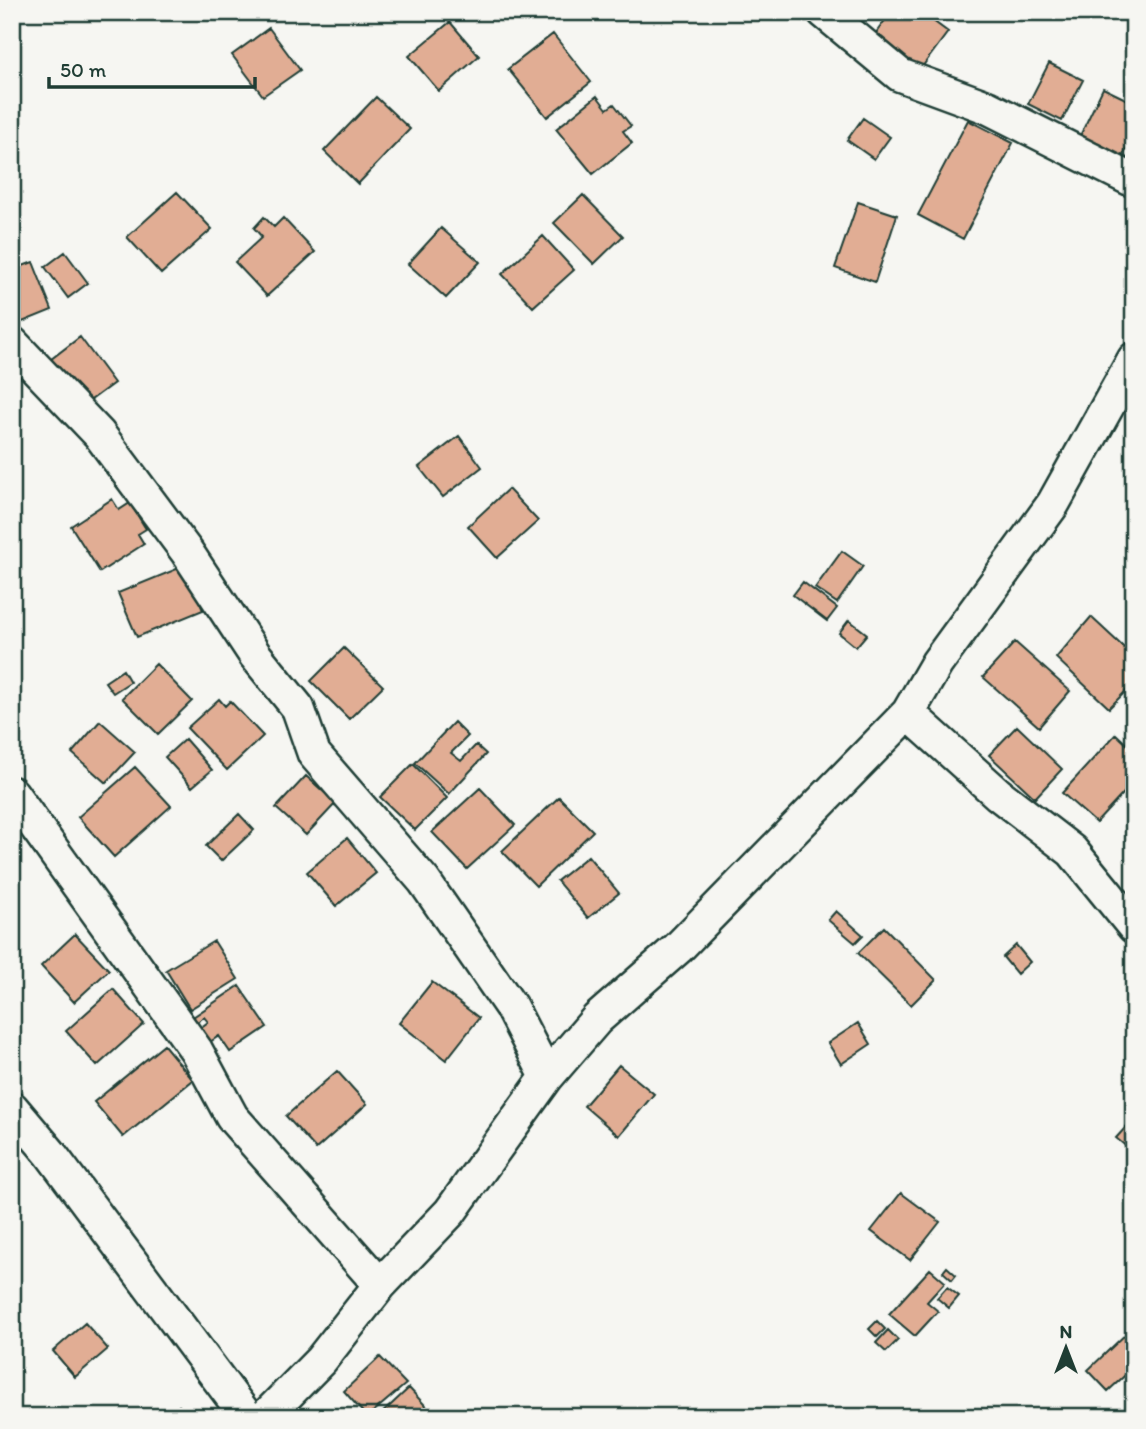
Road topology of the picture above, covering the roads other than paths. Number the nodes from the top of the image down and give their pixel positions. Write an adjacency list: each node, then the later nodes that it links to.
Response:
1 (824, 12): 2 (street)
2 (1134, 181)
3 (12, 343): 8 (street)
4 (1134, 359): 5 (street)
5 (908, 713): 7 (street); 8 (street)
6 (12, 793): 10 (street)
7 (1134, 928)
8 (547, 1077): 10 (street)
9 (12, 1108): 11 (street)
10 (380, 1285): 12 (street)
11 (247, 1417)
12 (265, 1417)

